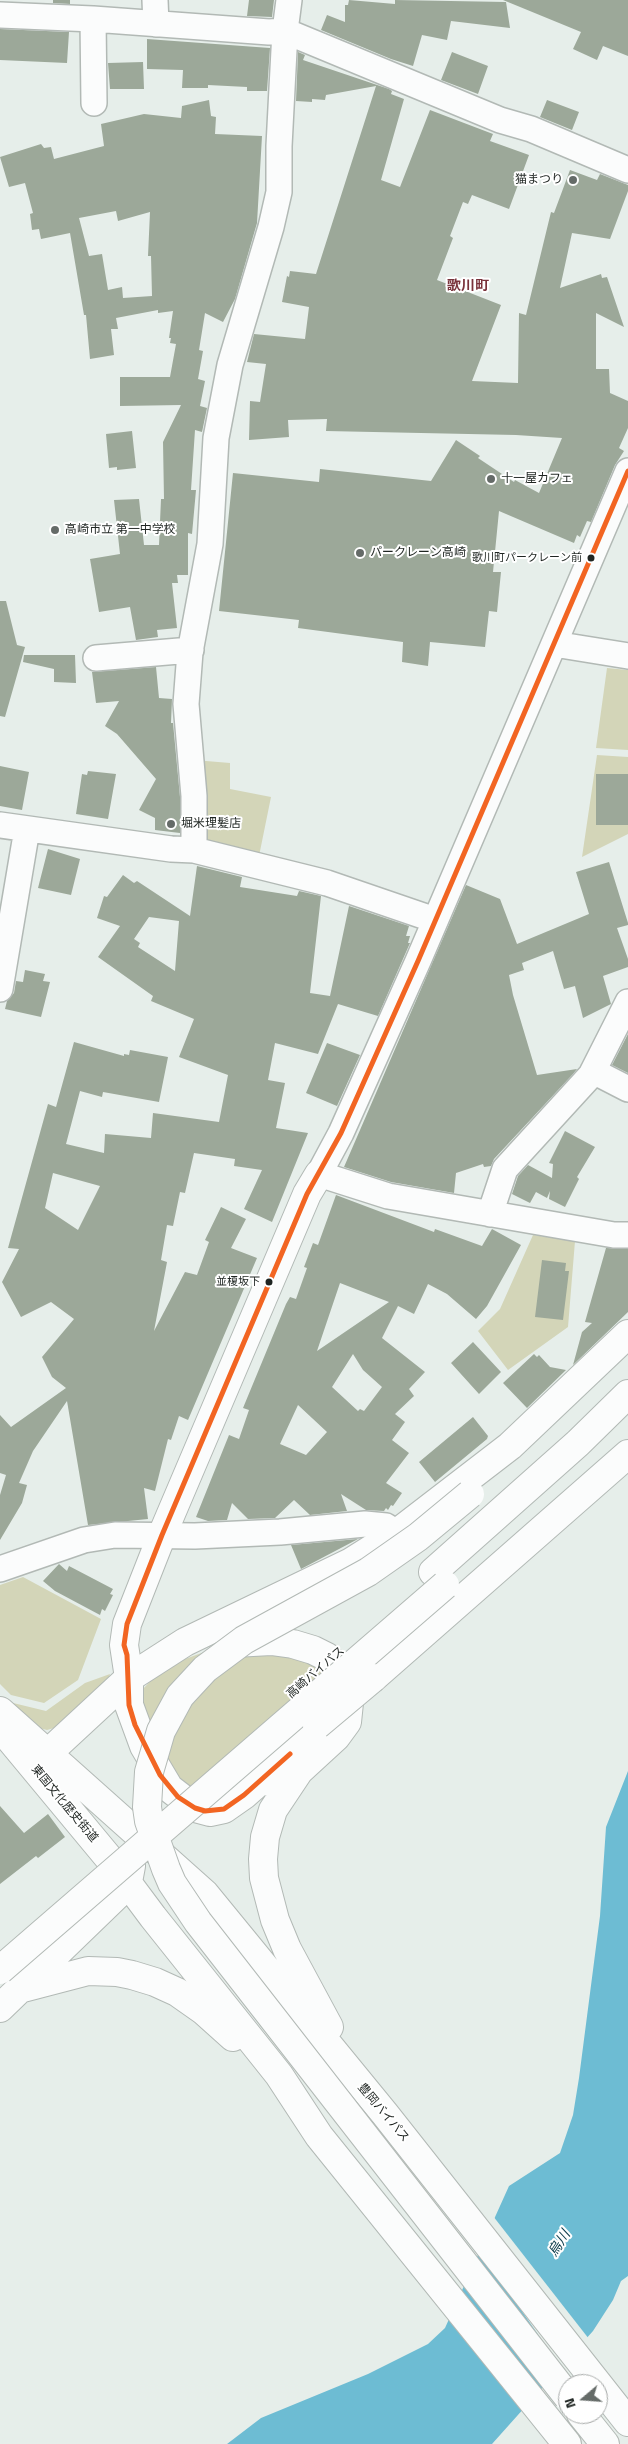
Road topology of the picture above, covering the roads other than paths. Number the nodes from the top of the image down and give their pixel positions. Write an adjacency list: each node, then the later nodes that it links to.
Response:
1 (289, 0): 6 (street)
2 (38, 8): 4 (street); 5 (street)
3 (156, 12): 5 (street); 6 (street)
4 (0, 15)
5 (93, 19): 7 (street)
6 (285, 31): 8 (street); 11 (street)
7 (94, 103)
8 (628, 170)
9 (628, 471): 10 (street)
10 (554, 644): 12 (street); 17 (street)
11 (191, 650): 13 (street); 16 (street)
12 (628, 656)
13 (96, 658)
14 (0, 825): 15 (street)
15 (27, 828): 16 (street); 18 (street)
16 (194, 850): 17 (street)
17 (435, 920): 22 (street)
18 (0, 989)
19 (628, 1002): 20 (street)
20 (593, 1071): 21 (street); 23 (street)
21 (628, 1089)
22 (319, 1174): 23 (street); 31 (main road)
23 (490, 1214): 24 (street)
24 (628, 1235)
25 (628, 1334): 30 (main road)
26 (628, 1357): 49 (main road, bridge)
27 (628, 1394): 33 (main road, 高崎バイパス)
28 (628, 1420): 33 (main road, 高崎バイパス)
29 (628, 1454): 39 (main road, bridge)
30 (396, 1533): 31 (street); 34 (main road)
31 (162, 1535): 32 (street); 35 (main road)
32 (0, 1569)
33 (439, 1579): 43 (main road, 高崎バイパス); 44 (main road, 高崎バイパス, bridge)
34 (153, 1662): 35 (main road); 40 (main road)
35 (129, 1678): 38 (main road); 39 (main road)
36 (0, 1710): 38 (main road, 東国文化歴史街道)
37 (0, 1727): 42 (main road, 東国文化歴史街道)
38 (48, 1753): 41 (main road, 東国文化歴史街道); 42 (main road)
39 (290, 1754): 40 (main road)
40 (263, 1813): 47 (main road)
41 (122, 1818): 42 (main road); 47 (main road, 豊岡バイパス)
42 (120, 1872): 45 (main road); 48 (main road)
43 (0, 1947)
44 (0, 1970)
45 (23, 1988): 46 (main road); 48 (main road)
46 (0, 2008)
47 (386, 2114): 50 (main road, 豊岡バイパス)
48 (320, 2136): 51 (main road)
49 (558, 2384)
50 (620, 2412)
51 (566, 2444)

